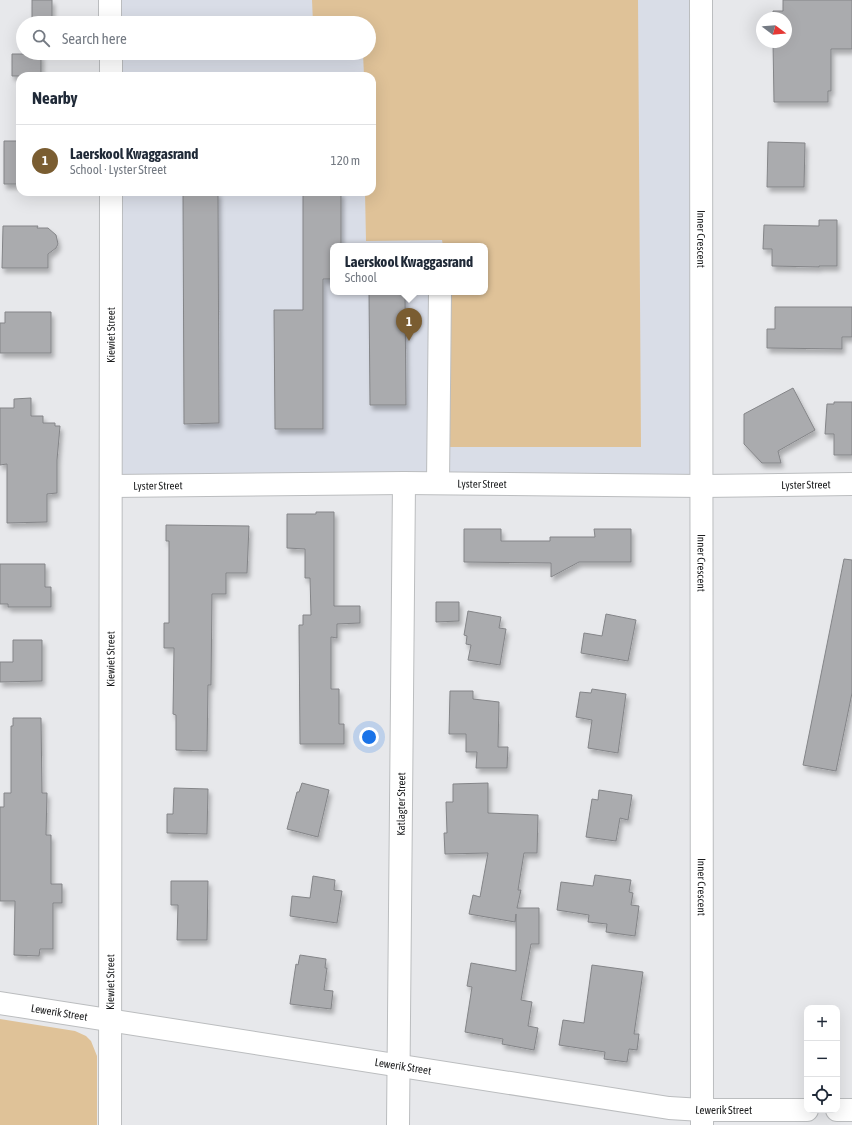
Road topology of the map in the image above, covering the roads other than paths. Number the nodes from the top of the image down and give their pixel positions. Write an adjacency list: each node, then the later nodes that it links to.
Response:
1 (110, 0): 3 (street)
2 (701, 0): 12 (street, Inner Crescent)
3 (110, 16)
4 (111, 60): 5 (street)
5 (111, 72)
6 (111, 196): 11 (street, Kiewiet Street)
7 (440, 295): 9 (street)
8 (404, 483): 9 (street, Lyster Street); 11 (street, Lyster Street); 15 (street, Katlagter Street)
9 (438, 484): 12 (street, Lyster Street)
10 (852, 484): 12 (street, Lyster Street)
11 (112, 486): 14 (street, Kiewiet Street)
12 (702, 486): 19 (street, Inner Crescent)
13 (0, 1003): 14 (street, Lewerik Street)
14 (109, 1020): 15 (street, Lewerik Street); 20 (street, Kiewiet Street)
15 (398, 1067): 19 (street, Lewerik Street); 21 (street, Katlagter Street)
16 (804, 1110): 19 (street, Lewerik Street)
17 (840, 1110): 18 (street)
18 (852, 1110)
19 (702, 1118)
20 (110, 1125)
21 (398, 1125)

